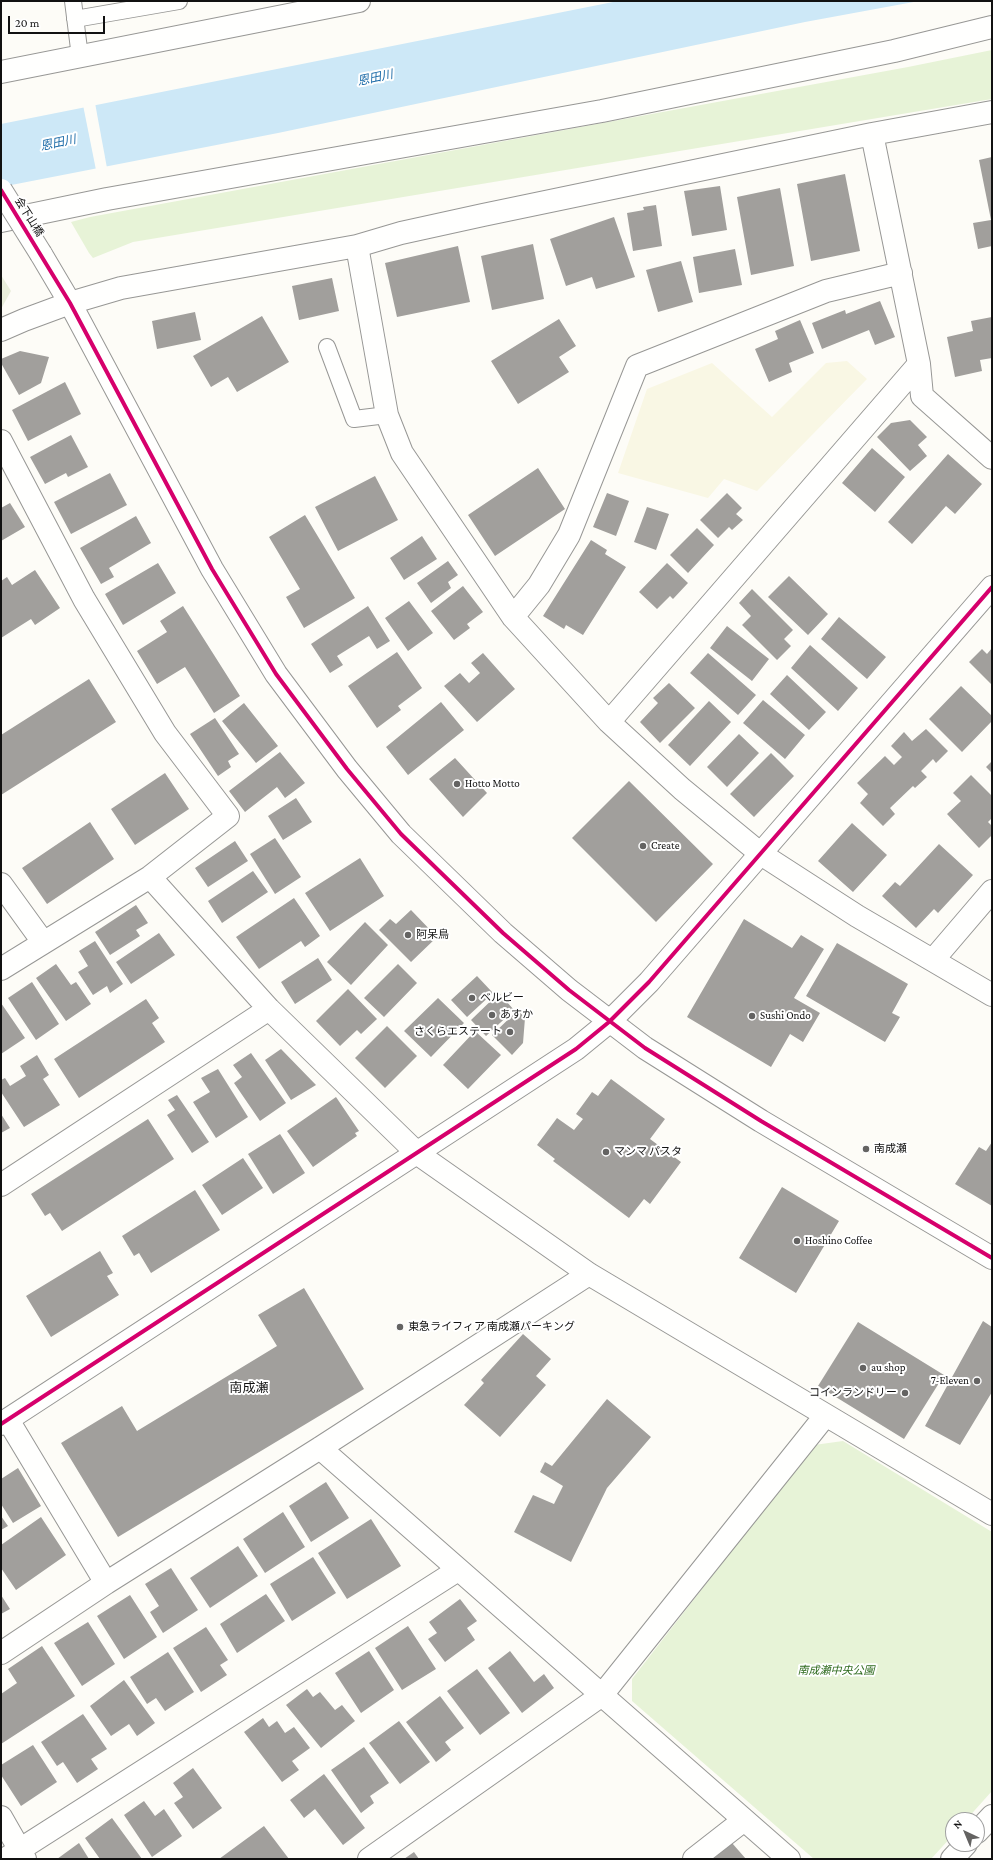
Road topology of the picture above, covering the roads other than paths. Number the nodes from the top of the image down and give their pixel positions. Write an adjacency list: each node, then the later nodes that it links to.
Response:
1 (73, 1): 4 (lane)
2 (179, 1): 4 (lane)
3 (352, 2): 6 (street)
4 (75, 19): 6 (lane)
5 (992, 28): 11 (street)
6 (80, 57): 7 (street)
7 (1, 72)
8 (992, 112): 9 (street)
9 (872, 134): 12 (street); 13 (street)
10 (1, 190): 14 (street, 会下山橋, bridge)
11 (1, 220)
12 (357, 246): 14 (street); 18 (street)
13 (901, 273): 17 (street); 22 (street)
14 (70, 304): 15 (street); 33 (street, 会下山橋)
15 (1, 330)
16 (327, 347): 18 (lane)
17 (919, 364): 20 (street); 23 (street)
18 (387, 415): 22 (street)
19 (1, 441): 25 (street)
20 (992, 458)
21 (992, 586): 24 (street)
22 (513, 617): 23 (street)
23 (609, 722): 24 (street)
24 (761, 854): 29 (street); 33 (street)
25 (150, 877): 28 (street); 32 (street)
26 (1, 884): 28 (street)
27 (992, 891): 29 (street)
28 (43, 942): 30 (street)
29 (933, 960): 31 (street)
30 (1, 969)
31 (992, 996)
32 (269, 1009): 34 (street); 35 (street)
33 (609, 1022): 34 (street); 36 (street, 会下山橋)
34 (418, 1154): 37 (street); 39 (street)
35 (1, 1185)
36 (992, 1258)
37 (589, 1274): 38 (street); 40 (street)
38 (825, 1416): 41 (street); 45 (street)
39 (5, 1422): 43 (street)
40 (320, 1448): 42 (street); 43 (street)
41 (992, 1514)
42 (458, 1570): 45 (street); 50 (street)
43 (106, 1583): 44 (street)
44 (1, 1653)
45 (602, 1696): 48 (street); 51 (street)
46 (992, 1816): 49 (street)
47 (1, 1817): 50 (street)
48 (744, 1820): 52 (street); 53 (street)
49 (985, 1823)
50 (16, 1856)
51 (369, 1859)
52 (694, 1859)
53 (789, 1859)

